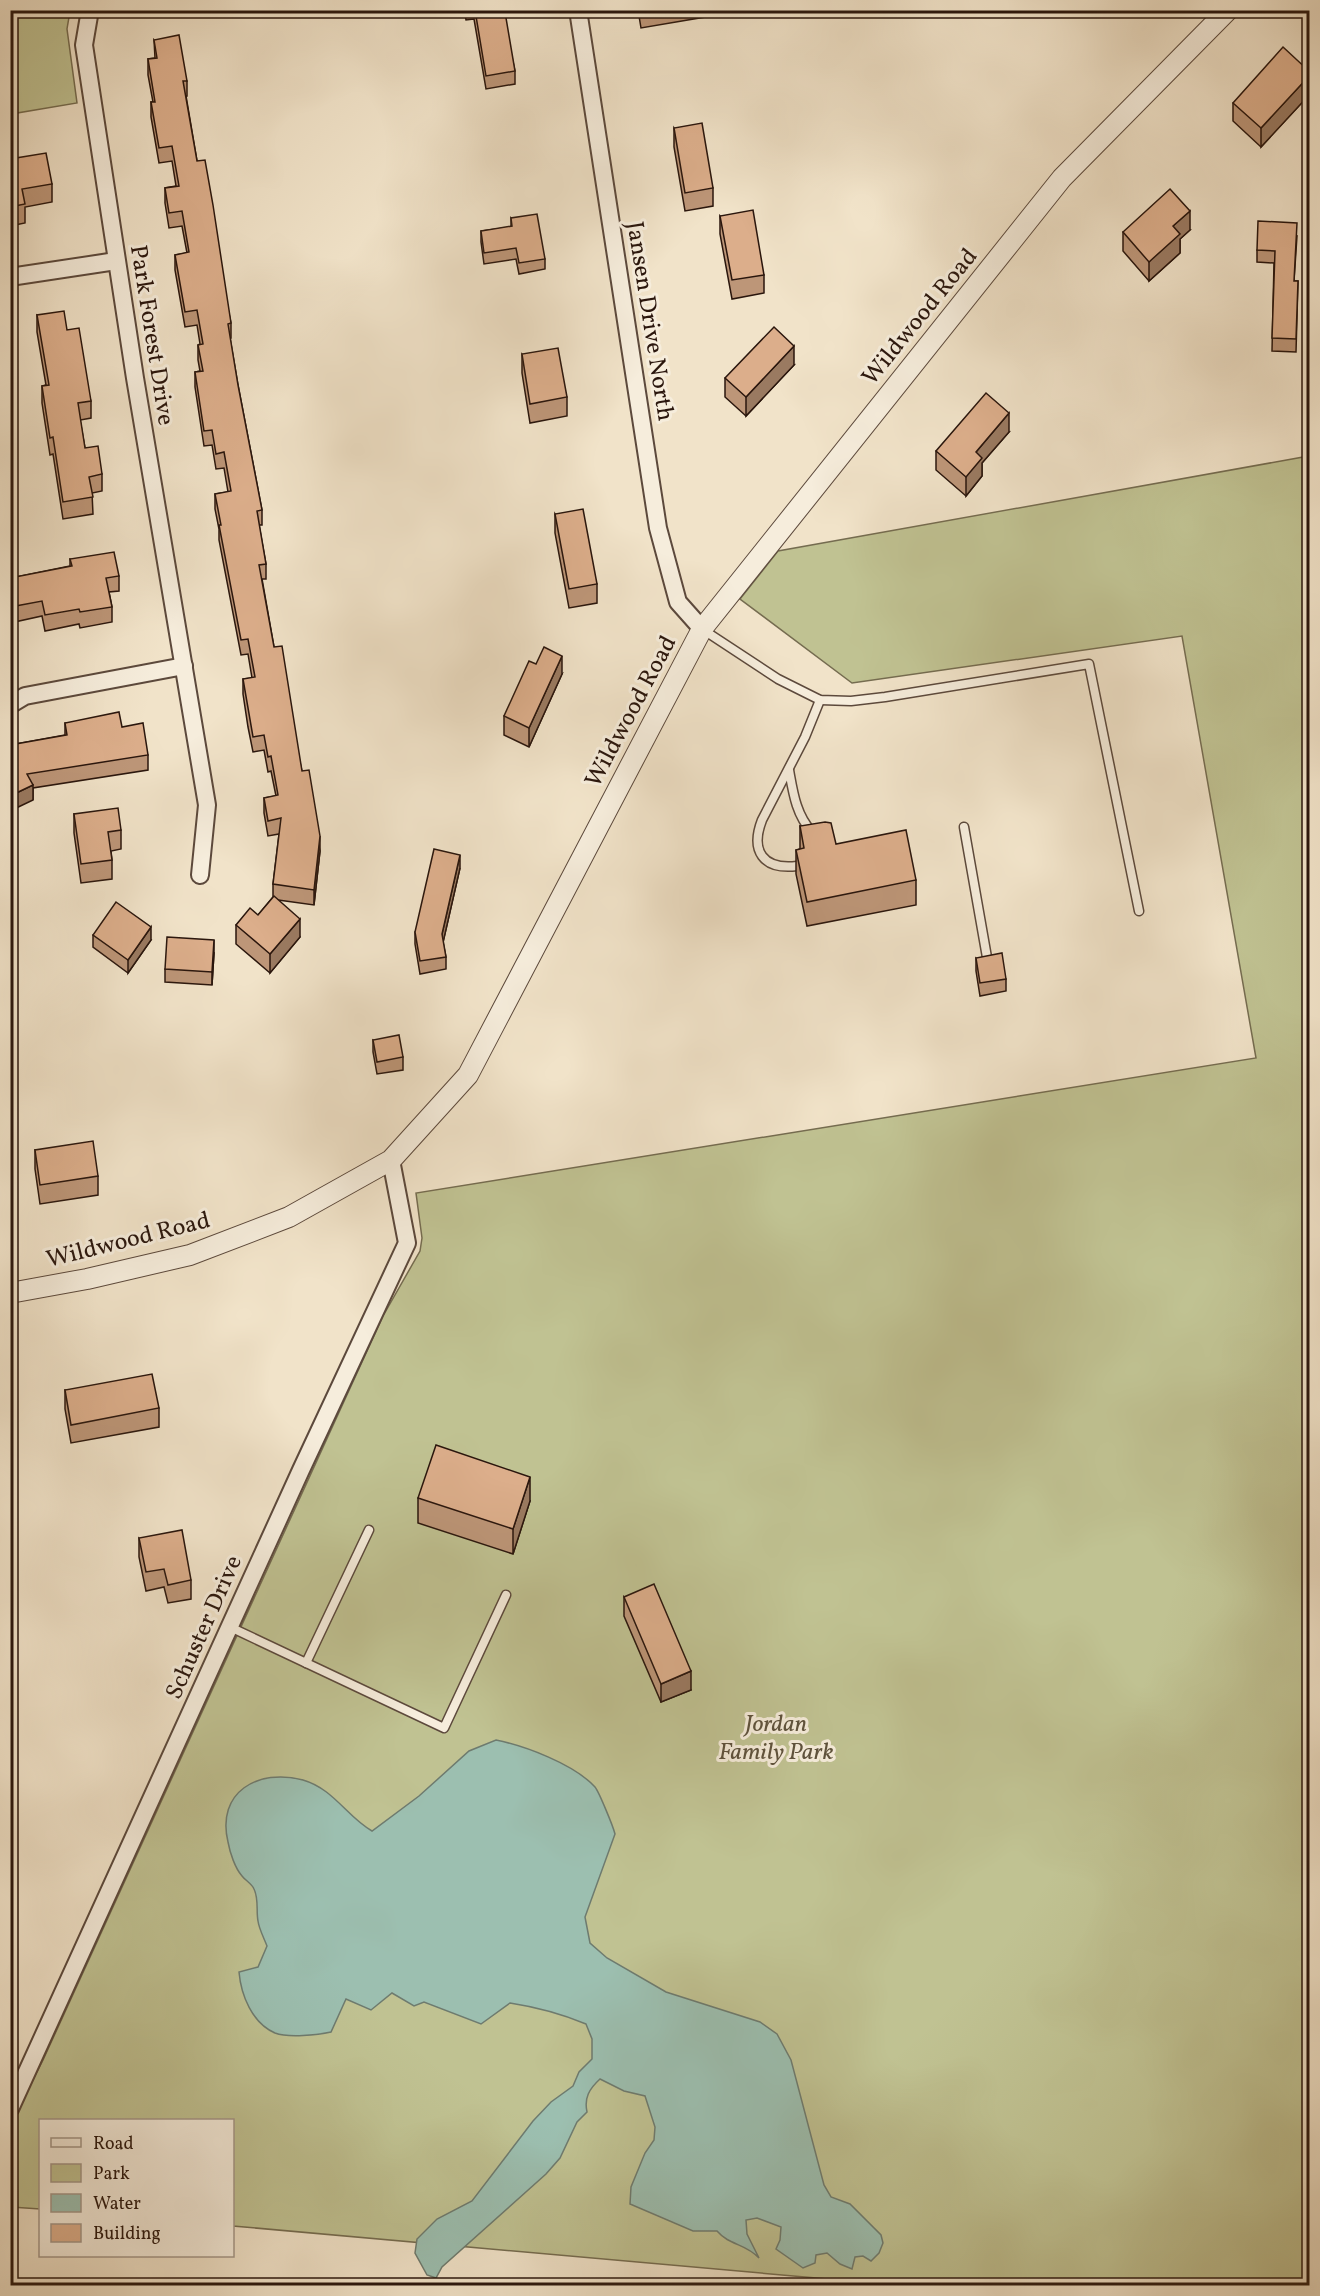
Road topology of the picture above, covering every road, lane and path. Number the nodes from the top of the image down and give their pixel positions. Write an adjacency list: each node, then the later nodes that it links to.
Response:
1 (90, 10): 4 (street, Park Forest Drive)
2 (578, 10): 6 (street, Jansen Drive North)
3 (1228, 10): 6 (street, Wildwood Road)
4 (116, 261): 5 (street); 7 (street, Park Forest Drive)
5 (10, 277)
6 (702, 629): 8 (lane); 17 (street, Wildwood Road)
7 (184, 666): 9 (street); 14 (street, Park Forest Drive)
8 (820, 700): 10 (lane); 15 (lane)
9 (10, 705)
10 (789, 769): 12 (lane); 13 (lane)
11 (964, 827): 16 (lane)
12 (816, 836)
13 (797, 866)
14 (200, 875)
15 (1139, 911)
16 (988, 963)
17 (391, 1160): 18 (street, Wildwood Road); 21 (street, Schuster Drive)
18 (10, 1293)
19 (369, 1530): 22 (lane)
20 (506, 1595): 22 (lane)
21 (230, 1627): 22 (lane); 23 (street, Schuster Drive)
22 (306, 1662)
23 (10, 2109)

